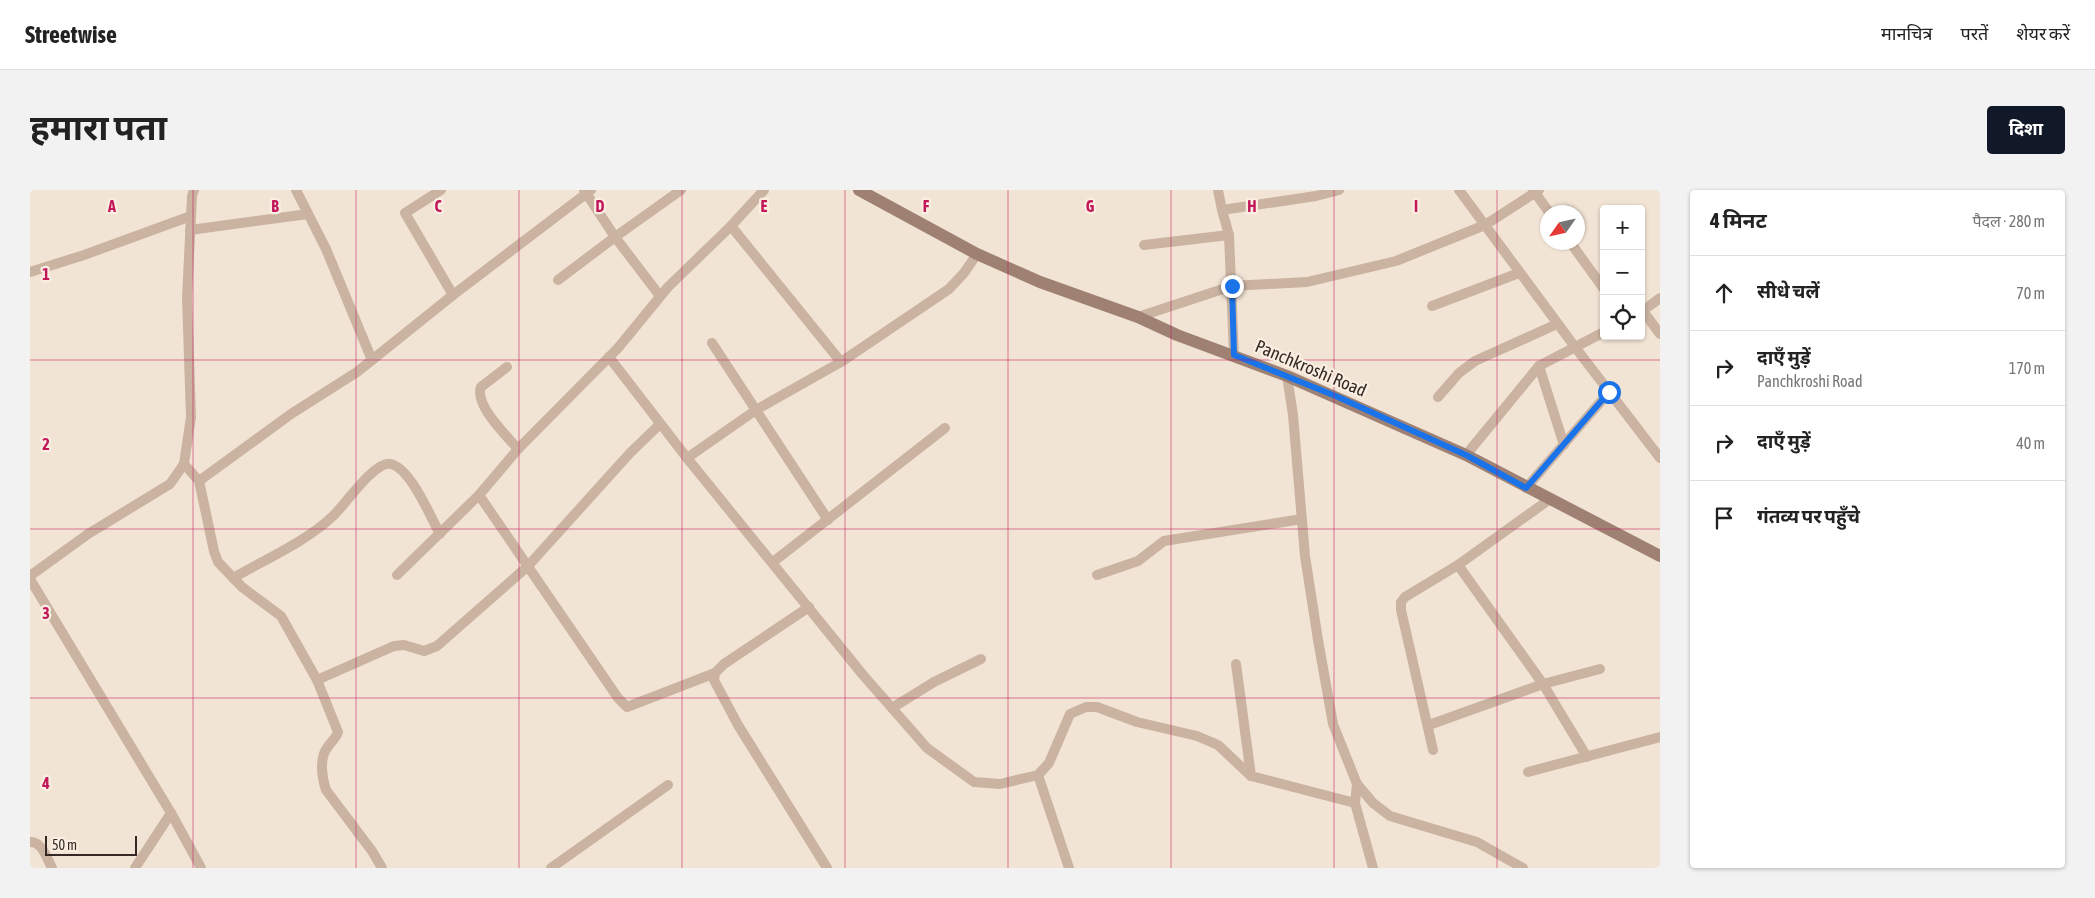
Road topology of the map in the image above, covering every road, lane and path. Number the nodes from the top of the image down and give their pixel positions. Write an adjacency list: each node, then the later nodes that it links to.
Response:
1 (194, 190): 15 (street)
2 (296, 190): 14 (street)
3 (441, 190): 29 (street)
4 (681, 190): 20 (street)
5 (764, 190): 17 (street)
6 (859, 190): 23 (street, Panchkroshi Road)
7 (1218, 190): 13 (street)
8 (1339, 190): 13 (street)
9 (1459, 190): 16 (street)
10 (587, 191): 20 (street); 29 (street)
11 (1536, 191): 12 (street); 16 (street)
12 (1545, 205)
13 (1222, 210): 19 (street)
14 (308, 214): 18 (street); 43 (street)
15 (191, 216): 18 (street); 24 (street)
16 (1485, 225): 25 (street); 28 (street)
17 (731, 226): 30 (street); 44 (street)
18 (190, 230): 58 (street)
19 (1229, 235): 21 (street); 28 (street)
20 (615, 237): 26 (street); 30 (street)
21 (1144, 245)
22 (1576, 250): 27 (street)
23 (977, 254): 35 (street, Panchkroshi Road); 44 (street)
24 (30, 272)
25 (1520, 273): 32 (street); 36 (street)
26 (558, 280)
27 (1600, 283)
28 (1232, 286): 35 (street); 41 (street)
29 (453, 295): 43 (street)
30 (660, 296): 42 (street)
31 (1660, 298): 33 (street)
32 (1432, 306)
33 (1645, 309)
34 (1645, 315): 38 (street)
35 (1138, 317): 41 (street, Panchkroshi Road)
36 (1557, 324): 40 (street); 49 (street)
37 (1600, 334): 40 (street)
38 (1660, 334)
39 (712, 344): 50 (street)
40 (1575, 347): 45 (street); 48 (street)
41 (1234, 355): 47 (street, Panchkroshi Road)
42 (608, 357): 51 (street); 54 (street)
43 (372, 360): 59 (street)
44 (841, 362): 50 (street)
45 (1539, 366): 53 (street); 55 (street)
46 (507, 367): 54 (street)
47 (1287, 376): 55 (street, Panchkroshi Road); 63 (street)
48 (1609, 392): 53 (street); 57 (street)
49 (1438, 397)
50 (756, 410): 56 (street); 64 (street)
51 (660, 424): 56 (street); 69 (street)
52 (945, 428): 64 (street)
53 (1564, 445): 60 (street)
54 (518, 449): 61 (street)
55 (1466, 455): 60 (street, Panchkroshi Road)
56 (687, 458): 67 (street)
57 (1660, 458)
58 (184, 464): 59 (street); 72 (street)
59 (199, 481): 73 (street)
60 (1526, 488): 62 (street, Panchkroshi Road)
61 (479, 495): 65 (street); 69 (street)
62 (1550, 499): 66 (street, Panchkroshi Road); 68 (street)
63 (1302, 519): 71 (street); 89 (street)
64 (828, 520): 67 (street)
65 (440, 534): 70 (street); 73 (street)
66 (1659, 554)
67 (773, 562): 74 (street)
68 (1458, 565): 80 (street); 82 (street)
69 (528, 566): 78 (street); 79 (street)
70 (397, 575)
71 (1097, 575)
72 (30, 577): 92 (street)
73 (233, 578): 79 (street)
74 (808, 607): 78 (street); 81 (street)
75 (981, 659): 81 (street)
76 (1236, 664): 88 (street)
77 (1600, 669): 80 (street)
78 (715, 673): 99 (street)
79 (317, 680): 97 (street)
80 (1543, 684): 82 (street); 85 (street)
81 (892, 708): 87 (street)
82 (1429, 725): 84 (street)
83 (1660, 737): 85 (street)
84 (1433, 750)
85 (1587, 756): 86 (street)
86 (1528, 772)
87 (1038, 775): 88 (street); 100 (street)
88 (1251, 776): 91 (street)
89 (1357, 784): 91 (street); 102 (street)
90 (668, 785): 98 (street)
91 (1355, 803): 101 (street)
92 (171, 813): 95 (street); 96 (street)
93 (30, 842): 94 (street)
94 (52, 868)
95 (135, 868)
96 (201, 868)
97 (382, 868)
98 (551, 868)
99 (827, 868)
100 (1070, 868)
101 (1373, 868)
102 (1523, 868)

